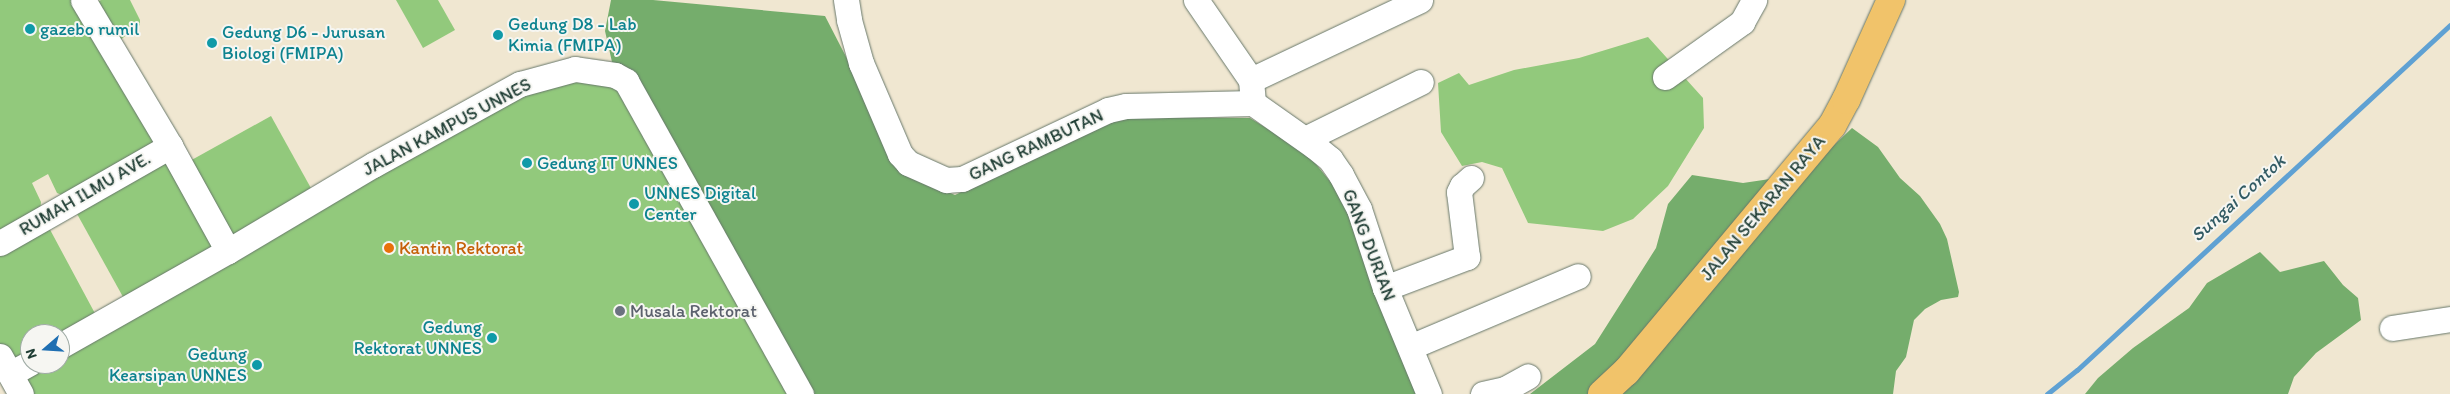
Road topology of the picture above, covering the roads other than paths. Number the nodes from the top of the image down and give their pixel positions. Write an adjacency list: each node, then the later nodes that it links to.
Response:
1 (83, 0): 11 (street)
2 (846, 0): 9 (street, GANG RAMBUTAN)
3 (1196, 0): 9 (street, GANG DURIAN)
4 (1420, 0): 9 (street)
5 (1754, 0): 7 (street)
6 (1891, 0): 25 (main road, JALAN SEKARAN RAYA)
7 (1665, 77)
8 (1420, 82): 10 (street)
9 (1252, 92): 10 (street, GANG DURIAN)
10 (1305, 139): 16 (street, GANG DURIAN)
11 (170, 146): 13 (street, RUMAH ILMU AVE.); 14 (street)
12 (1471, 178): 16 (street)
13 (0, 243)
14 (228, 252): 19 (street, JALAN KAMPUS UNNES); 22 (street, JALAN KAMPUS UNNES)
15 (1578, 276): 20 (street)
16 (1385, 288): 20 (street, GANG DURIAN)
17 (2450, 319): 18 (street)
18 (2392, 328)
19 (70, 340)
20 (1410, 348): 23 (street, GANG DURIAN)
21 (1528, 376): 24 (street)
22 (801, 394)
23 (1429, 394)
24 (1483, 394)
25 (1602, 394)

